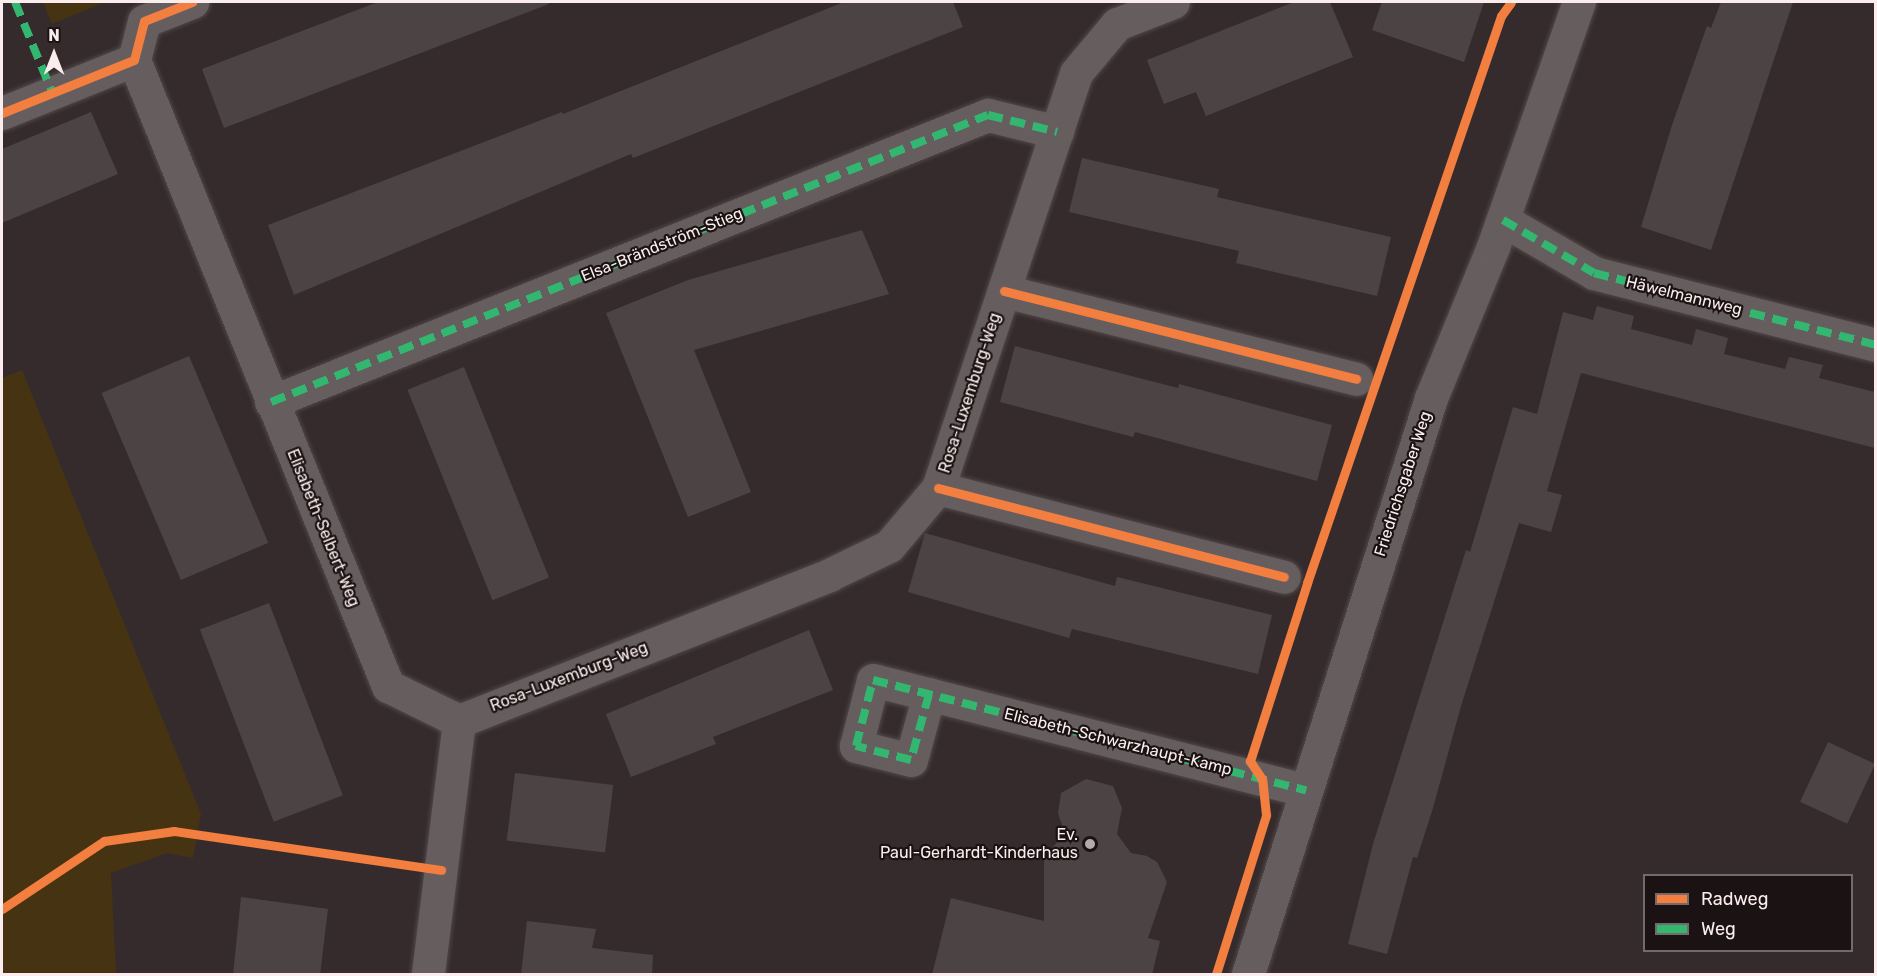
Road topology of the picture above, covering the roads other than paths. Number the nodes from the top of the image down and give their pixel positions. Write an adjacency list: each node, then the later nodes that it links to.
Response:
1 (192, 2): 4 (street)
2 (1173, 2): 6 (street, Rosa-Luxemburg-Weg)
3 (1579, 2): 7 (street, Friedrichsgaber Weg)
4 (134, 60): 5 (street); 11 (street, Elisabeth-Selbert-Weg)
5 (2, 113)
6 (1057, 132): 8 (street, Rosa-Luxemburg-Weg); 11 (street, Elsa-Brändström-Stieg)
7 (1503, 220): 9 (street, Häwelmannweg); 16 (street, Friedrichsgaber Weg)
8 (1004, 291): 10 (street); 12 (street, Rosa-Luxemburg-Weg)
9 (1875, 345)
10 (1356, 379)
11 (271, 402): 15 (street, Elisabeth-Selbert-Weg)
12 (938, 488): 13 (street); 15 (street, Rosa-Luxemburg-Weg)
13 (1284, 577)
14 (929, 694): 16 (street, Elisabeth-Schwarzhaupt-Kamp)
15 (459, 721): 17 (street)
16 (1306, 790): 18 (street, Friedrichsgaber Weg)
17 (428, 975)
18 (1248, 975)

